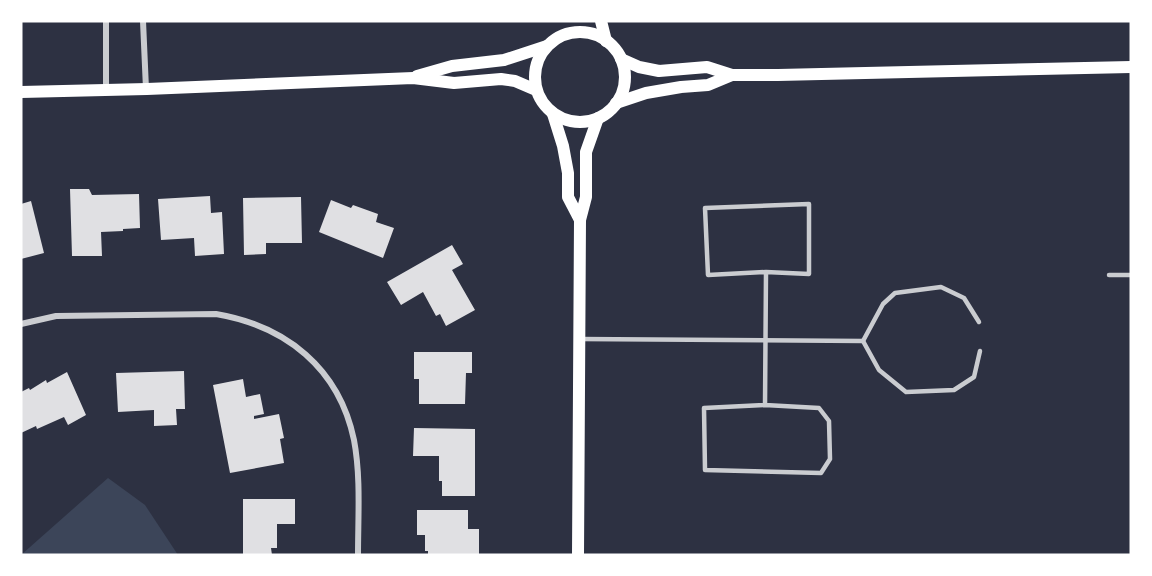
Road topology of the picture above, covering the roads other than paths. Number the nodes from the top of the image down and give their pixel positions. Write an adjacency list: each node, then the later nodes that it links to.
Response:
1 (106, 21): 14 (street)
2 (143, 21): 12 (street)
3 (568, 21): 5 (main road)
4 (601, 21): 6 (main road)
5 (561, 36): 6 (main road); 7 (main road)
6 (606, 41): 8 (main road)
7 (547, 46): 11 (main road); 13 (main road)
8 (621, 59): 10 (main road); 16 (main road)
9 (1131, 67): 10 (main road)
10 (732, 75): 16 (main road)
11 (413, 78): 12 (main road); 13 (main road)
12 (147, 89): 14 (main road)
13 (536, 90): 17 (main road)
14 (106, 91): 15 (main road)
15 (21, 92)
16 (616, 104): 18 (main road)
17 (553, 114): 18 (main road); 19 (main road)
18 (598, 118): 19 (main road)
19 (580, 220): 25 (main road)
20 (766, 272): 20 (lane); 26 (lane)
21 (1131, 274): 22 (lane)
22 (1108, 275)
23 (979, 322): 27 (lane)
24 (21, 324): 30 (street)
25 (579, 339): 26 (lane); 31 (main road)
26 (765, 340): 27 (lane); 29 (lane)
27 (863, 341): 28 (lane)
28 (981, 351)
29 (765, 405): 29 (lane)
30 (358, 555)
31 (578, 555)

